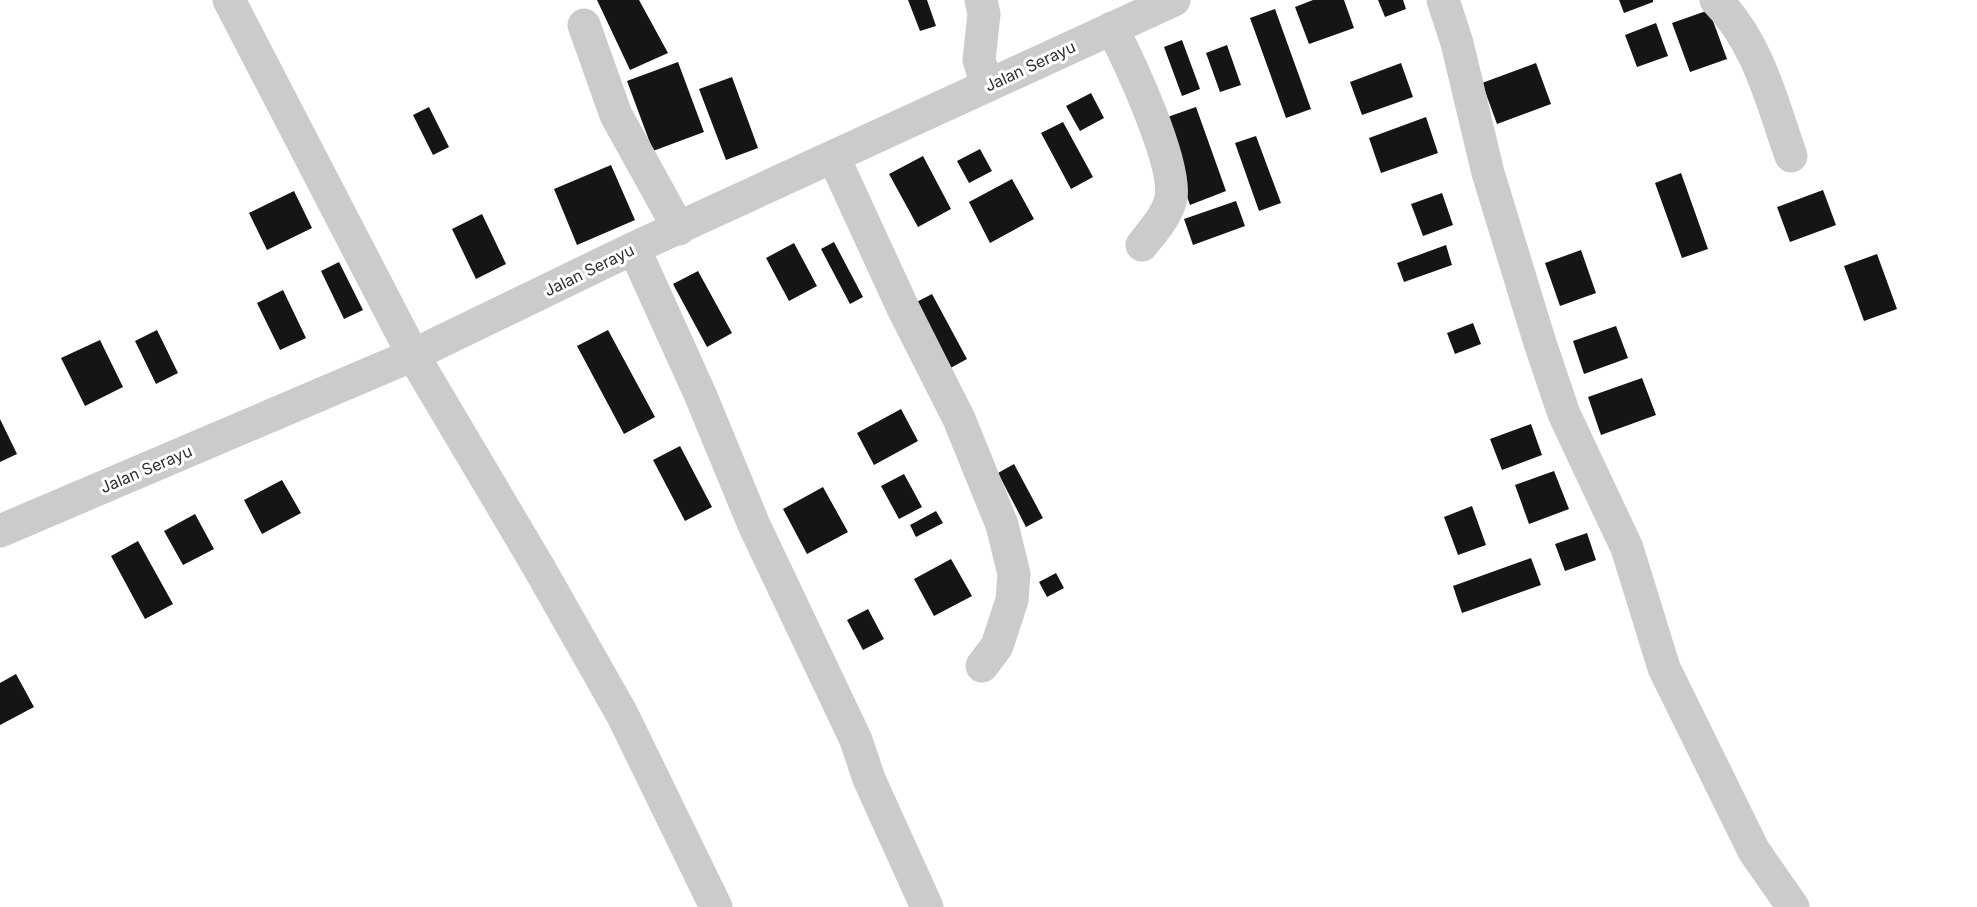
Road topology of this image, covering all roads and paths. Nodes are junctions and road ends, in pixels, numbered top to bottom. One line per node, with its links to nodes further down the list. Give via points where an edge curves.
1 (229, 0): 15 (street)
2 (981, 0): 9 (street, via 984,14 979,60)
3 (1174, 0): 6 (street, Jalan Serayu)
4 (1443, 0): 20 (street, via 1488,173 1564,414 1627,548 1664,668 1754,851)
5 (1716, 0): 10 (street, via 1751,49)
6 (1141, 6): 8 (street, Jalan Serayu)
7 (584, 25): 12 (street, via 616,115)
8 (1112, 28): 9 (street, Jalan Serayu); 13 (street, via 1137,78 1161,144 1171,191 1160,222)
9 (987, 86): 11 (street, Jalan Serayu)
10 (1791, 156)
11 (834, 158): 12 (street, Jalan Serayu); 17 (street, via 959,419 1002,525 1014,574 1012,600 997,646)
12 (679, 229): 14 (street, Jalan Serayu)
13 (1142, 245)
14 (634, 248): 15 (street, Jalan Serayu); 19 (street, via 700,394 753,525 856,740 869,779)
15 (413, 355): 16 (street, Jalan Serayu); 18 (street, via 622,714)
16 (0, 531)
17 (982, 666)
18 (716, 907)
19 (927, 907)
20 (1793, 907)

